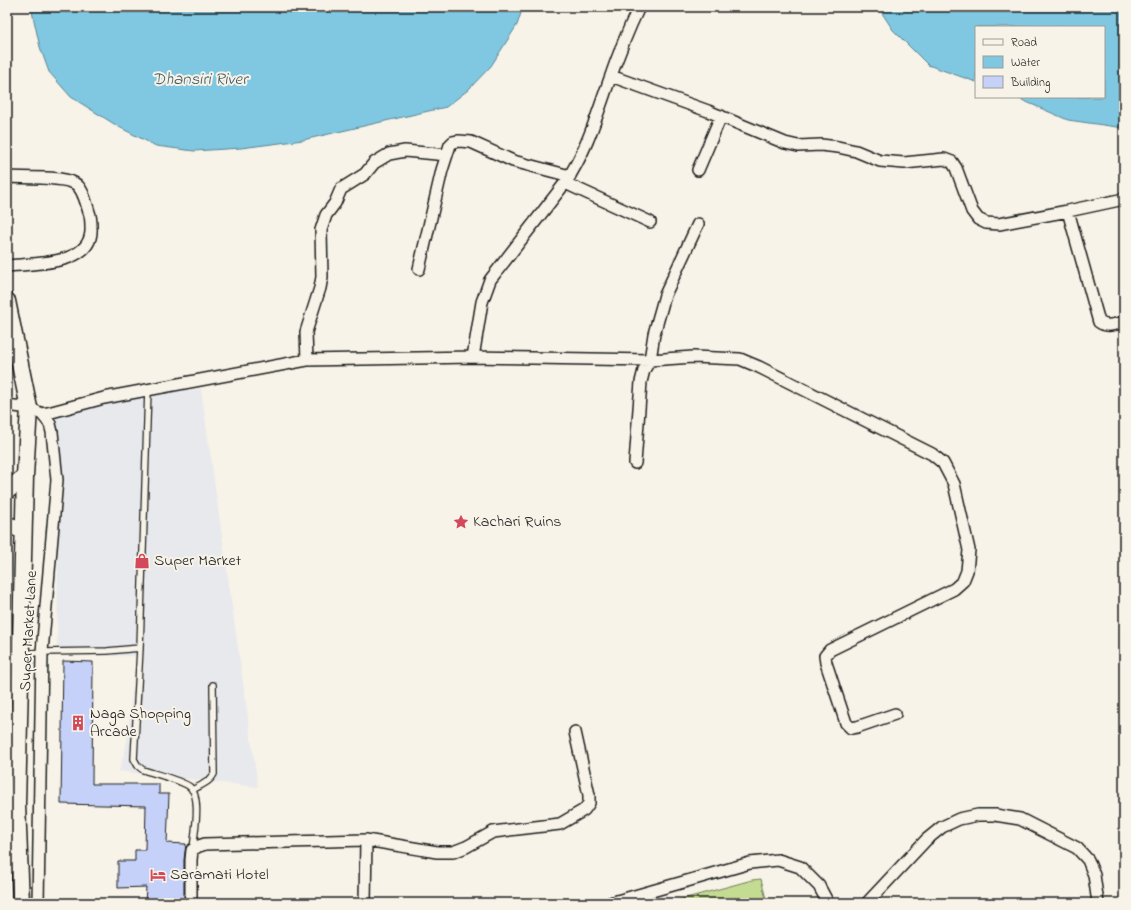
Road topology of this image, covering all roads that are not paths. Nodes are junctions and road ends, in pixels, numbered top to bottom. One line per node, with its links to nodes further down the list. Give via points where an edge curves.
1 (639, 7): 2 (street)
2 (611, 76): 3 (street); 7 (street, via 589,139)
3 (721, 116): 5 (street); 9 (street, via 784,143 798,146 838,147 880,161 904,163 944,159 952,162 972,211 978,219 986,223 999,224)
4 (447, 155): 7 (street, via 453,142 471,142 513,161); 13 (street); 17 (street, via 405,151 389,154 365,174 341,189 326,215 321,230 322,277 306,332)
5 (698, 170)
6 (7, 177): 12 (street, via 62,179 75,183 82,192 90,214 91,232 90,239 75,256 65,260)
7 (568, 179): 10 (street); 16 (street, via 490,280 482,302)
8 (1124, 199): 9 (street)
9 (1068, 212): 15 (street, via 1099,322 1110,326)
10 (650, 222)
11 (698, 224): 18 (street, via 665,295)
12 (7, 266)
13 (420, 269)
14 (7, 301): 21 (main road)
15 (1124, 322)
16 (473, 357): 17 (street); 18 (street)
17 (307, 360): 19 (street)
18 (650, 360): 22 (street, via 641,382); 31 (street, via 692,357 740,360 759,367 932,454 943,463 954,484 968,550 967,571 963,581 954,589 830,650 825,656 846,723 851,728)
19 (148, 389): 21 (street); 27 (lane)
20 (7, 405): 21 (street)
21 (36, 411): 23 (main road); 28 (street, Super Market Lane, via 50,424 57,480)
22 (635, 463)
23 (24, 476): 24 (main road); 26 (main road)
24 (7, 491)
25 (7, 525): 26 (main road)
26 (23, 530): 29 (main road)
27 (140, 648): 28 (lane); 34 (lane, via 134,759 144,770 184,783)
28 (42, 652): 29 (lane); 39 (street, Super Market Lane)
29 (21, 655): 33 (main road)
30 (213, 685): 34 (lane, via 214,774 204,784)
31 (895, 714)
32 (575, 732): 36 (street, via 589,803 584,810 560,824 493,832 453,852 437,852)
33 (13, 763): 35 (main road)
34 (192, 790): 37 (lane, via 196,804)
35 (12, 823): 38 (main road)
36 (366, 840): 37 (street, via 205,844); 41 (street)
37 (192, 850): 40 (street)
38 (21, 903)
39 (38, 903)
40 (191, 903)
41 (365, 903)
42 (610, 903): 43 (street, via 750,863 778,860 800,867 819,886)
43 (828, 903)
44 (867, 903): 45 (street, via 926,840 942,827 959,819 995,814 1020,819 1077,848 1088,860 1094,875)
45 (1098, 903)

